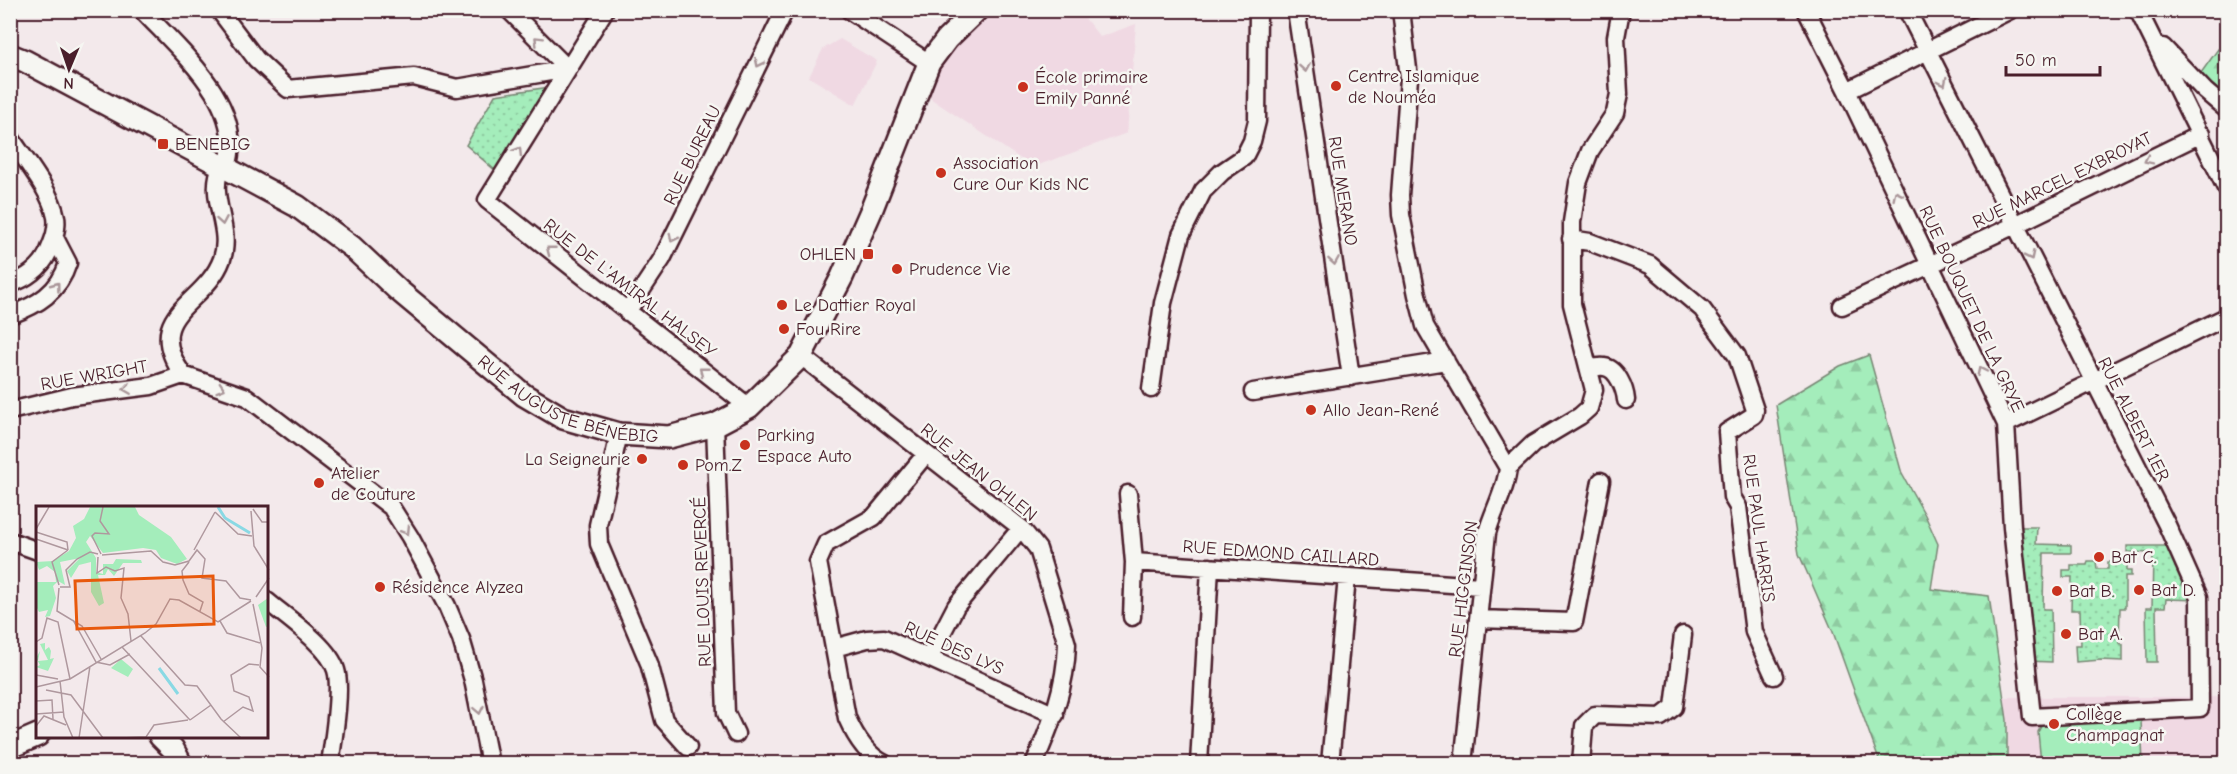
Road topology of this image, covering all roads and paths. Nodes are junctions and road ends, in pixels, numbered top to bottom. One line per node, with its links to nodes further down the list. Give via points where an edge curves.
1 (142, 10): 25 (street, via 213,89 231,133 232,148)
2 (219, 10): 20 (street, via 256,58 288,89 414,77 457,88)
3 (509, 10): 20 (street, one-way to 3)
4 (605, 10): 20 (street)
5 (785, 10): 33 (street, RUE BUREAU, one-way to 33, via 662,259)
6 (849, 10): 19 (street)
7 (977, 10): 19 (main road, RUE AUGUSTE BÉNÉBIG)
8 (1258, 10): 42 (street, via 1257,121 1252,141 1244,157 1203,191 1181,235 1163,303)
9 (1296, 10): 40 (street, RUE MERANO, one-way to 40)
10 (1401, 10): 37 (street, via 1409,78 1401,215 1425,326)
11 (1620, 10): 29 (street, RUE HIGGINSON, via 1616,37 1619,94 1615,113 1590,151 1578,183)
12 (1806, 10): 21 (street, RUE BOUQUET DE LA GRYE)
13 (1907, 10): 17 (street, RUE ALBERT 1ER)
14 (2010, 10): 17 (street)
15 (2138, 10): 16 (street)
16 (2152, 36): 22 (street); 23 (street)
17 (1928, 51): 21 (street); 27 (street, RUE ALBERT 1ER, one-way to 27)
18 (10, 55): 25 (main road, RUE AUGUSTE BÉNÉBIG)
19 (929, 63): 36 (main road, RUE AUGUSTE BÉNÉBIG, via 871,211)
20 (568, 69): 33 (street, RUE DE L'AMIRAL HALSEY, one-way to 20, via 487,200)
21 (1847, 91): 30 (street, RUE BOUQUET DE LA GRYE, one-way to 21)
22 (2226, 109)
23 (2200, 134): 26 (street); 27 (street, RUE MARCEL EXBROYAT, one-way to 27)
24 (10, 137): 28 (street, via 49,198 56,218)
25 (224, 166): 39 (street, one-way to 39, via 215,186 226,243 222,257 216,271 181,309 169,332 170,352); 49 (main road, RUE AUGUSTE BÉNÉBIG, via 297,206 335,234 524,395 563,418)
26 (2226, 188)
27 (2015, 225): 30 (street, RUE MARCEL EXBROYAT); 41 (street, RUE ALBERT 1ER, one-way to 41)
28 (55, 238): 31 (street, via 44,262); 34 (street, one-way to 28, via 48,297 64,276 68,263)
29 (1571, 239): 38 (street, RUE HIGGINSON, via 1572,304); 67 (street, RUE PAUL HARRIS, via 1650,265 1702,309 1737,356 1755,410 1754,415 1727,432 1732,497 1738,507 1754,632)
30 (1930, 265): 32 (street, RUE MARCEL EXBROYAT); 47 (street, RUE BOUQUET DE LA GRYE, one-way to 30)
31 (10, 284)
32 (1842, 306)
33 (627, 312): 45 (street, RUE DE L'AMIRAL HALSEY, one-way to 33)
34 (10, 315)
35 (2226, 316): 41 (street)
36 (801, 356): 45 (main road, RUE AUGUSTE BÉNÉBIG); 50 (street, RUE JEAN OHLEN)
37 (1446, 361): 40 (street); 51 (street)
38 (1589, 369): 44 (street, via 1611,369); 51 (street, RUE HIGGINSON, via 1594,390 1589,408 1533,444)
39 (183, 375): 46 (street, RUE WRIGHT, one-way to 46, via 151,386 72,396); 78 (street, one-way to 78, via 247,397 391,507 447,606 461,639)
40 (1351, 377): 43 (street)
41 (2093, 381): 47 (street); 69 (street, RUE ALBERT 1ER, via 2199,597 2200,708)
42 (1151, 389)
43 (1253, 392)
44 (1626, 400)
45 (749, 407): 48 (main road, RUE AUGUSTE BÉNÉBIG)
46 (10, 411)
47 (2006, 424): 69 (street, RUE BOUQUET DE LA GRYE, via 2012,527)
48 (715, 425): 49 (main road, RUE AUGUSTE BÉNÉBIG, via 669,437); 70 (street, RUE LOUIS REVERCÉ, via 726,713)
49 (619, 434): 74 (street, via 598,525 599,544 650,663 664,720)
50 (926, 454): 54 (street, RUE JEAN OHLEN); 65 (street, via 874,517 837,536 821,552 818,562)
51 (1508, 468): 60 (street, RUE HIGGINSON, via 1507,481 1487,533)
52 (1602, 481): 63 (street, via 1574,622)
53 (1128, 494): 57 (street)
54 (1021, 528): 66 (street, via 956,606); 68 (street, RUE JEAN OHLEN, via 1038,549 1067,644)
55 (10, 541): 56 (street)
56 (36, 550)
57 (1134, 562): 58 (street, RUE EDMOND CAILLARD); 62 (street)
58 (1210, 567): 59 (street, RUE EDMOND CAILLARD); 80 (street)
59 (1347, 577): 60 (street, RUE EDMOND CAILLARD); 81 (street)
60 (1480, 586): 63 (street, RUE HIGGINSON)
61 (268, 603): 77 (street, via 326,653 337,671)
62 (1132, 617)
63 (1478, 619): 82 (street, RUE HIGGINSON)
64 (1683, 635): 83 (street, via 1674,707 1661,717 1594,715 1584,726)
65 (834, 648): 66 (street, RUE DES LYS, via 884,638); 75 (street, via 847,718 864,748)
66 (929, 658): 68 (street, RUE DES LYS)
67 (1774, 676)
68 (1055, 715): 79 (street, RUE JEAN OHLEN)
69 (2032, 717)
70 (736, 734)
71 (36, 736): 73 (main road)
72 (162, 738): 76 (main road)
73 (10, 747)
74 (688, 747)
75 (880, 763)
76 (182, 764)
77 (330, 764)
78 (490, 764)
79 (1034, 764)
80 (1199, 764)
81 (1330, 764)
82 (1463, 764)
83 (1581, 764)

